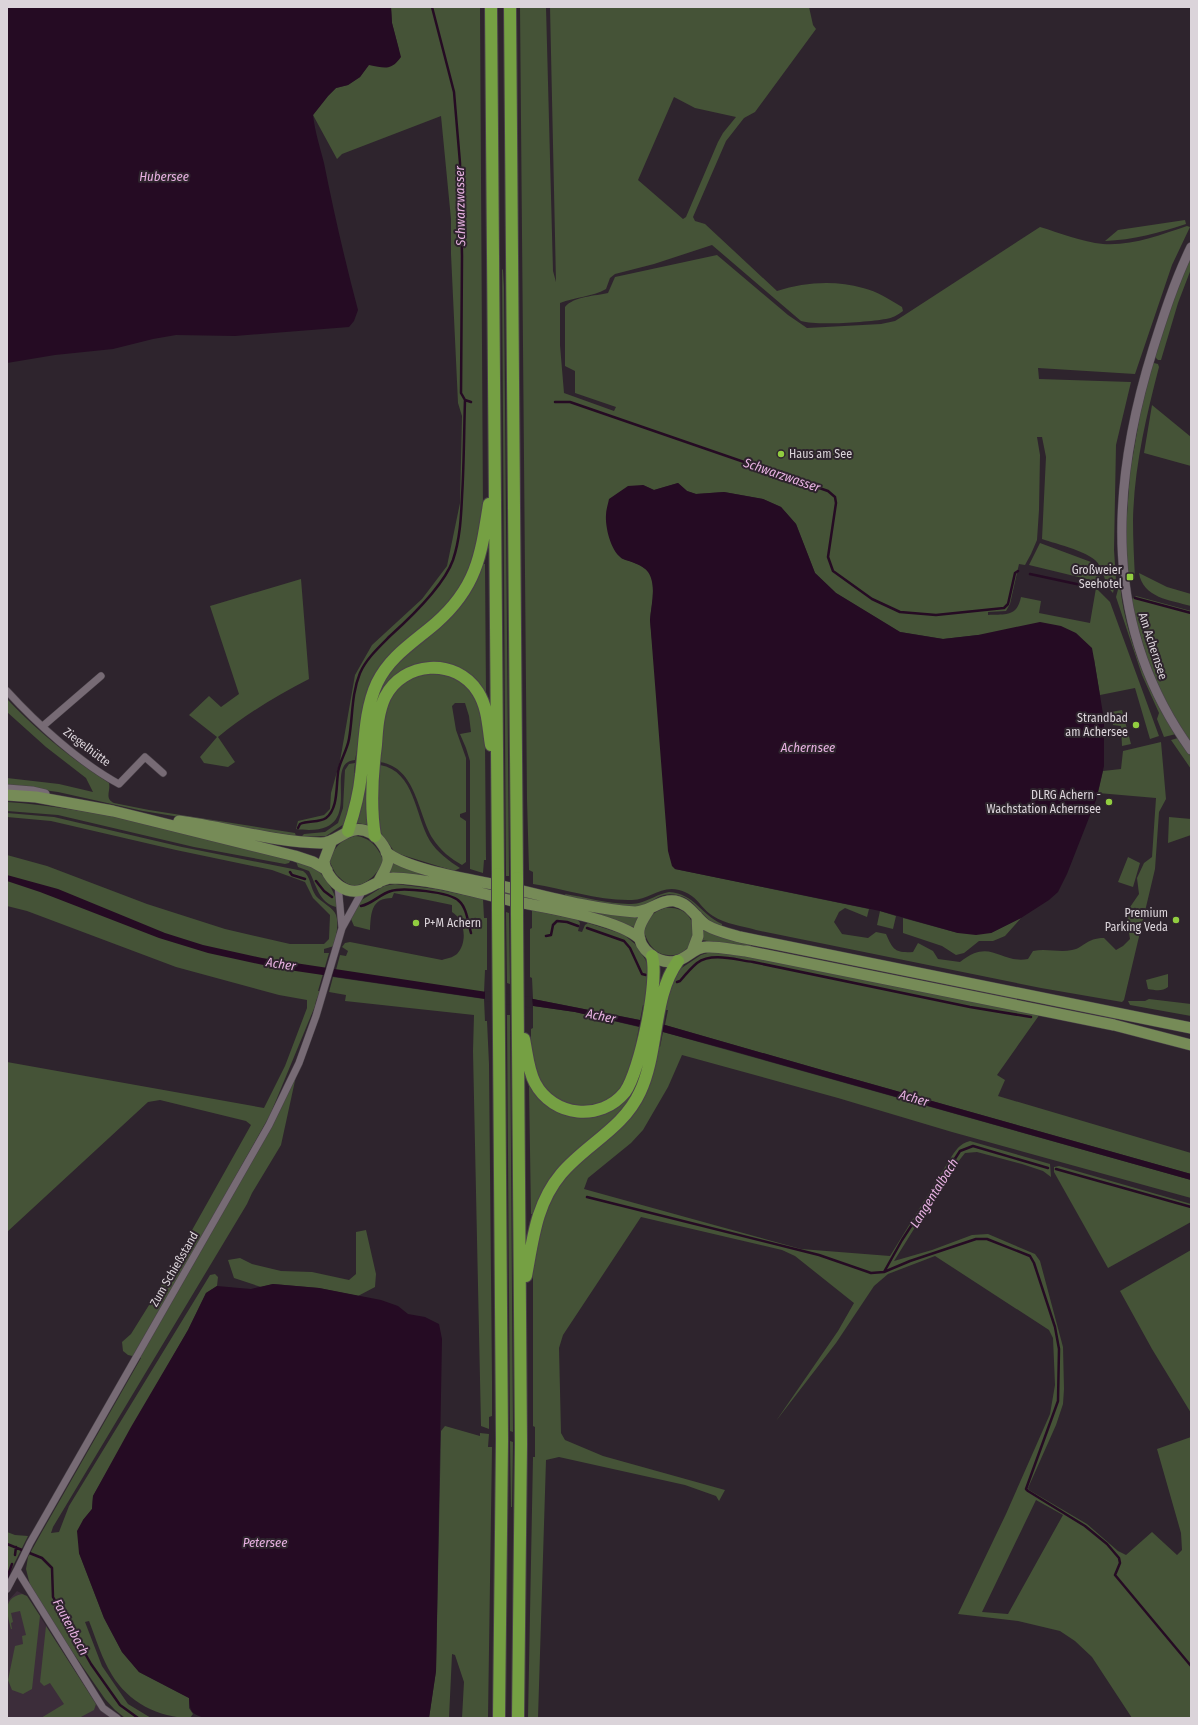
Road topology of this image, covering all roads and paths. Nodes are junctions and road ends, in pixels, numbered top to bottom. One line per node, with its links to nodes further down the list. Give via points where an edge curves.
1 (491, 7): 4 (highway)
2 (510, 7): 32 (highway, bridge)
3 (1191, 247): 8 (street, Am Achernsee, via 1171,291 1144,380 1129,448 1122,516 1122,555 1126,587 1146,670 1180,735)
4 (495, 469): 9 (highway, via 484,537 474,574 465,591 435,623 399,652 377,683 369,706); 11 (highway)
5 (101, 676): 7 (street, Ziegelhütte)
6 (7, 690): 7 (street, Ziegelhütte)
7 (43, 726): 10 (street, Ziegelhütte, via 76,755 119,784 145,757)
8 (1191, 750)
9 (368, 763): 11 (highway, via 379,714 385,697 394,684 403,676 420,669 447,670 466,678 482,700); 16 (highway); 17 (highway)
10 (164, 773)
11 (497, 785): 40 (highway, bridge, via 502,1463)
12 (7, 789): 14 (street, via 38,792)
13 (7, 795): 14 (main road)
14 (69, 802): 15 (main road)
15 (136, 816): 18 (main road, via 203,824 298,841 323,843); 20 (main road, via 290,854)
16 (348, 831): 17 (main road, via 363,830); 18 (main road)
17 (375, 836): 19 (main road)
18 (332, 840): 20 (main road, via 324,861)
19 (386, 852): 21 (main road, via 388,862); 24 (main road, via 429,870 583,904 638,912)
20 (327, 870): 22 (main road)
21 (378, 883): 23 (main road); 27 (main road, via 394,878 454,888 592,919 625,929)
22 (338, 885): 23 (main road, via 352,891); 26 (street)
23 (363, 890): 26 (street)
24 (650, 908): 25 (main road, via 662,902 675,901 687,906); 27 (main road, via 640,926)
25 (697, 916): 28 (main road, via 698,936); 33 (main road, via 714,928 752,940)
26 (342, 928): 37 (street, Zum Schießstand, via 323,995 299,1063 269,1125 30,1542)
27 (640, 938): 29 (main road)
28 (692, 952): 30 (main road); 35 (main road, via 705,947 746,951 1107,1024)
29 (652, 956): 30 (main road, via 663,961); 31 (highway)
30 (678, 961): 31 (highway)
31 (654, 1012): 34 (highway)
32 (519, 1014): 34 (highway, via 535,1084 551,1102 573,1111 599,1110 622,1095 630,1084); 36 (highway)
33 (1191, 1028)
34 (648, 1040): 36 (highway, via 643,1086 630,1110 569,1165 553,1183 546,1196 535,1223)
35 (1191, 1045)
36 (521, 1302): 41 (highway)
37 (17, 1570): 38 (street); 39 (street, via 103,1708)
38 (7, 1589)
39 (117, 1718)
40 (499, 1718)
41 (518, 1718)

